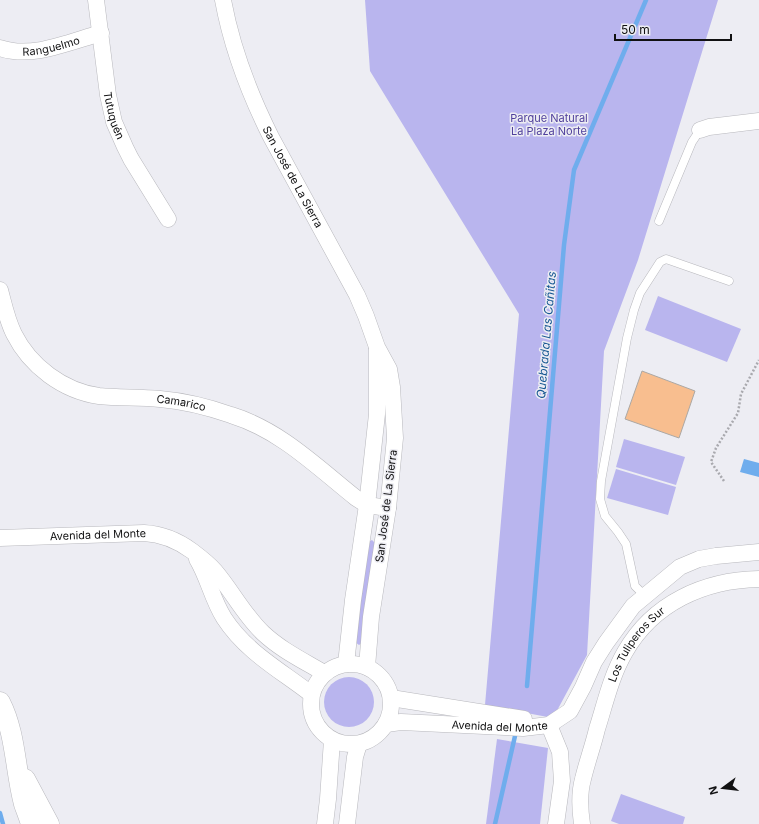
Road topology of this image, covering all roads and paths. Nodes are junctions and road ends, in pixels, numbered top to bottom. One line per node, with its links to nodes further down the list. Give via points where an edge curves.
1 (96, 0): 3 (street, Tutuquén)
2 (223, 0): 11 (street, San José de La Sierra, via 238,62 258,111 357,294)
3 (101, 33): 4 (street, Ranguelmo, via 31,52 13,52); 7 (street, Tutuquén, via 108,95 114,122 128,153)
4 (0, 48)
5 (759, 121): 6 (street)
6 (700, 130): 8 (lane, via 692,142)
7 (168, 219)
8 (659, 221)
9 (729, 280): 21 (lane, via 666,259 660,262 640,293 634,310 600,499 605,516 626,544 635,586)
10 (0, 290): 14 (street, Camarico, via 8,320 21,346 40,368 61,383 98,396 183,402 244,419 285,441)
11 (377, 347): 14 (street, San José de La Sierra, via 377,414); 15 (street, San José de La Sierra, via 389,368 392,387 395,438)
12 (759, 360): 13 (path, via 742,394 738,413 716,448 711,462)
13 (724, 481)
14 (368, 505): 15 (street, Camarico); 22 (street, San José de La Sierra)
15 (388, 508): 23 (street, San José de La Sierra, via 371,617)
16 (0, 538): 17 (street, Avenida del Monte, via 154,534 183,544)
17 (191, 551): 24 (street, Avenida del Monte, via 215,570 264,634); 25 (street, Avenida del Monte, via 204,571 223,616 238,637 258,656)
18 (759, 552): 21 (street, Los Tuliperos Sur, via 699,559 680,567)
19 (759, 569): 20 (street)
20 (752, 579): 33 (street, Los Tuliperos Sur, via 714,584 685,595 646,624 625,652 611,685)
21 (645, 596): 29 (street, Los Tuliperos Sur, via 633,606 606,643 570,711)
22 (346, 664): 23 (street); 24 (street)
23 (368, 667): 26 (street, via 383,680)
24 (324, 673): 25 (street)
25 (311, 694): 30 (street, via 312,717 320,730)
26 (391, 698): 28 (street); 29 (street, Avenida del Monte)
27 (0, 702): 32 (street, via 6,712)
28 (386, 724): 29 (street, Avenida del Monte, via 401,722 523,728); 31 (street, via 374,737)
29 (549, 725): 34 (street, via 560,752 562,781)
30 (332, 740): 31 (street, via 345,744); 37 (street)
31 (359, 744): 38 (street, via 355,757)
32 (17, 765): 35 (street, via 24,804); 36 (street)
33 (582, 780): 34 (street); 39 (street)
34 (556, 823)
35 (31, 824)
36 (49, 824)
37 (325, 824)
38 (347, 824)
39 (582, 824)

